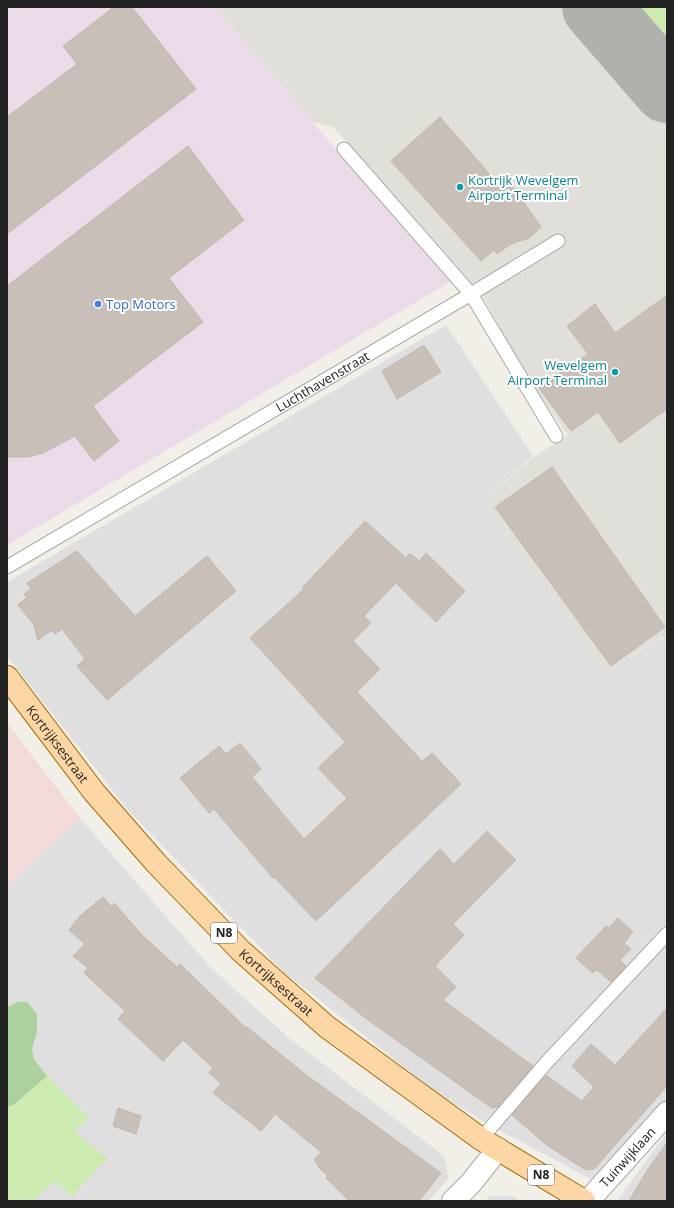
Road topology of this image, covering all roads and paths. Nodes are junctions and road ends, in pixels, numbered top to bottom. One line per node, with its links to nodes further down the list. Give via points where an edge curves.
1 (344, 149): 3 (lane)
2 (558, 240): 3 (lane, Luchthavenstraat)
3 (471, 294): 4 (lane); 5 (lane, Luchthavenstraat)
4 (556, 436)
5 (7, 567)
6 (7, 677): 9 (main road, Kortrijksestraat / N8, via 100,798 156,863 241,951 327,1027)
7 (667, 934): 9 (lane, via 546,1063)
8 (667, 1113): 12 (street, Tuinwijklaan)
9 (488, 1144): 10 (street, via 471,1183); 11 (main road, N8)
10 (453, 1201)
11 (584, 1201)
12 (588, 1201)

